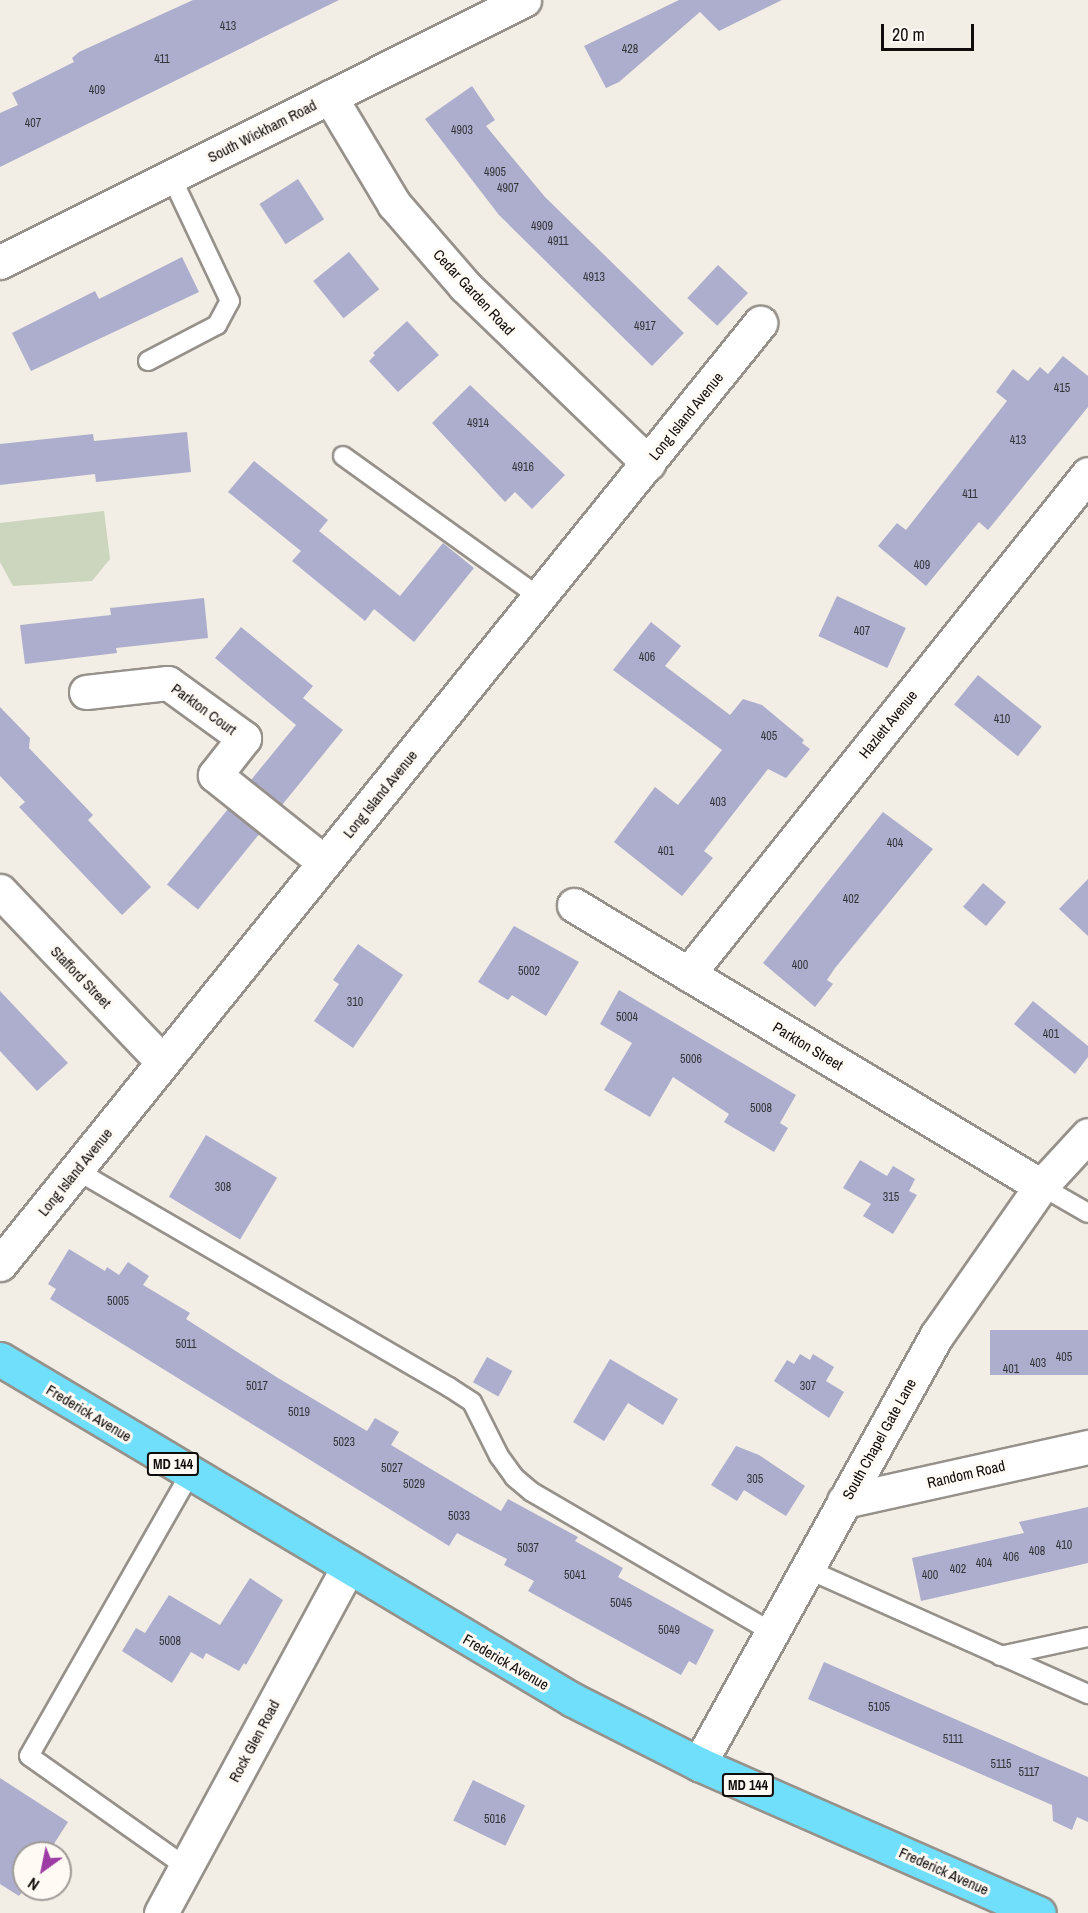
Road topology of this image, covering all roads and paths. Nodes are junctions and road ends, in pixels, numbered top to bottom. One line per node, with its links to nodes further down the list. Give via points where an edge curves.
1 (524, 0): 2 (street, South Wickham Road)
2 (330, 97): 3 (street, South Wickham Road); 8 (street, Cedar Garden Road, via 394,204 520,340)
3 (171, 176): 4 (street, South Wickham Road); 6 (lane, via 230,301 217,325)
4 (0, 262)
5 (760, 323): 8 (street, Long Island Avenue)
6 (148, 361)
7 (343, 456): 10 (lane)
8 (648, 463): 10 (street, Long Island Avenue)
9 (1088, 474): 15 (street, Hazlett Avenue)
10 (539, 597): 12 (street, Long Island Avenue)
11 (86, 692): 12 (street, Parkton Court, via 168,683 243,738 215,775)
12 (324, 862): 16 (street, Long Island Avenue)
13 (0, 891): 16 (street, Stafford Street)
14 (574, 905): 15 (street, Parkton Street)
15 (688, 974): 19 (street, Parkton Street)
16 (163, 1062): 18 (street, Long Island Avenue)
17 (1088, 1135): 19 (street, South Chapel Gate Lane)
18 (76, 1170): 21 (street, Long Island Avenue); 28 (lane, via 472,1402 499,1455 514,1477 532,1492)
19 (1041, 1186): 20 (lane); 25 (street, South Chapel Gate Lane, via 937,1335)
20 (1088, 1213)
21 (0, 1264)
22 (0, 1359): 24 (main road, Frederick Avenue / MD 144)
23 (1088, 1446): 25 (street, Random Road)
24 (190, 1474): 26 (main road, Frederick Avenue / MD 144); 33 (lane, via 29,1756)
25 (844, 1501): 27 (street, South Chapel Gate Lane)
26 (347, 1569): 32 (main road, Frederick Avenue / MD 144, via 544,1685); 33 (street, Rock Glen Road)
27 (807, 1569): 28 (street, South Chapel Gate Lane); 30 (lane)
28 (772, 1632): 32 (street, South Chapel Gate Lane)
29 (1088, 1637): 30 (lane)
30 (1000, 1656): 31 (lane)
31 (1088, 1694)
32 (699, 1764): 34 (main road, Frederick Avenue / MD 144)
33 (186, 1867): 35 (street, Rock Glen Road)
34 (1026, 1910)
35 (161, 1913)

